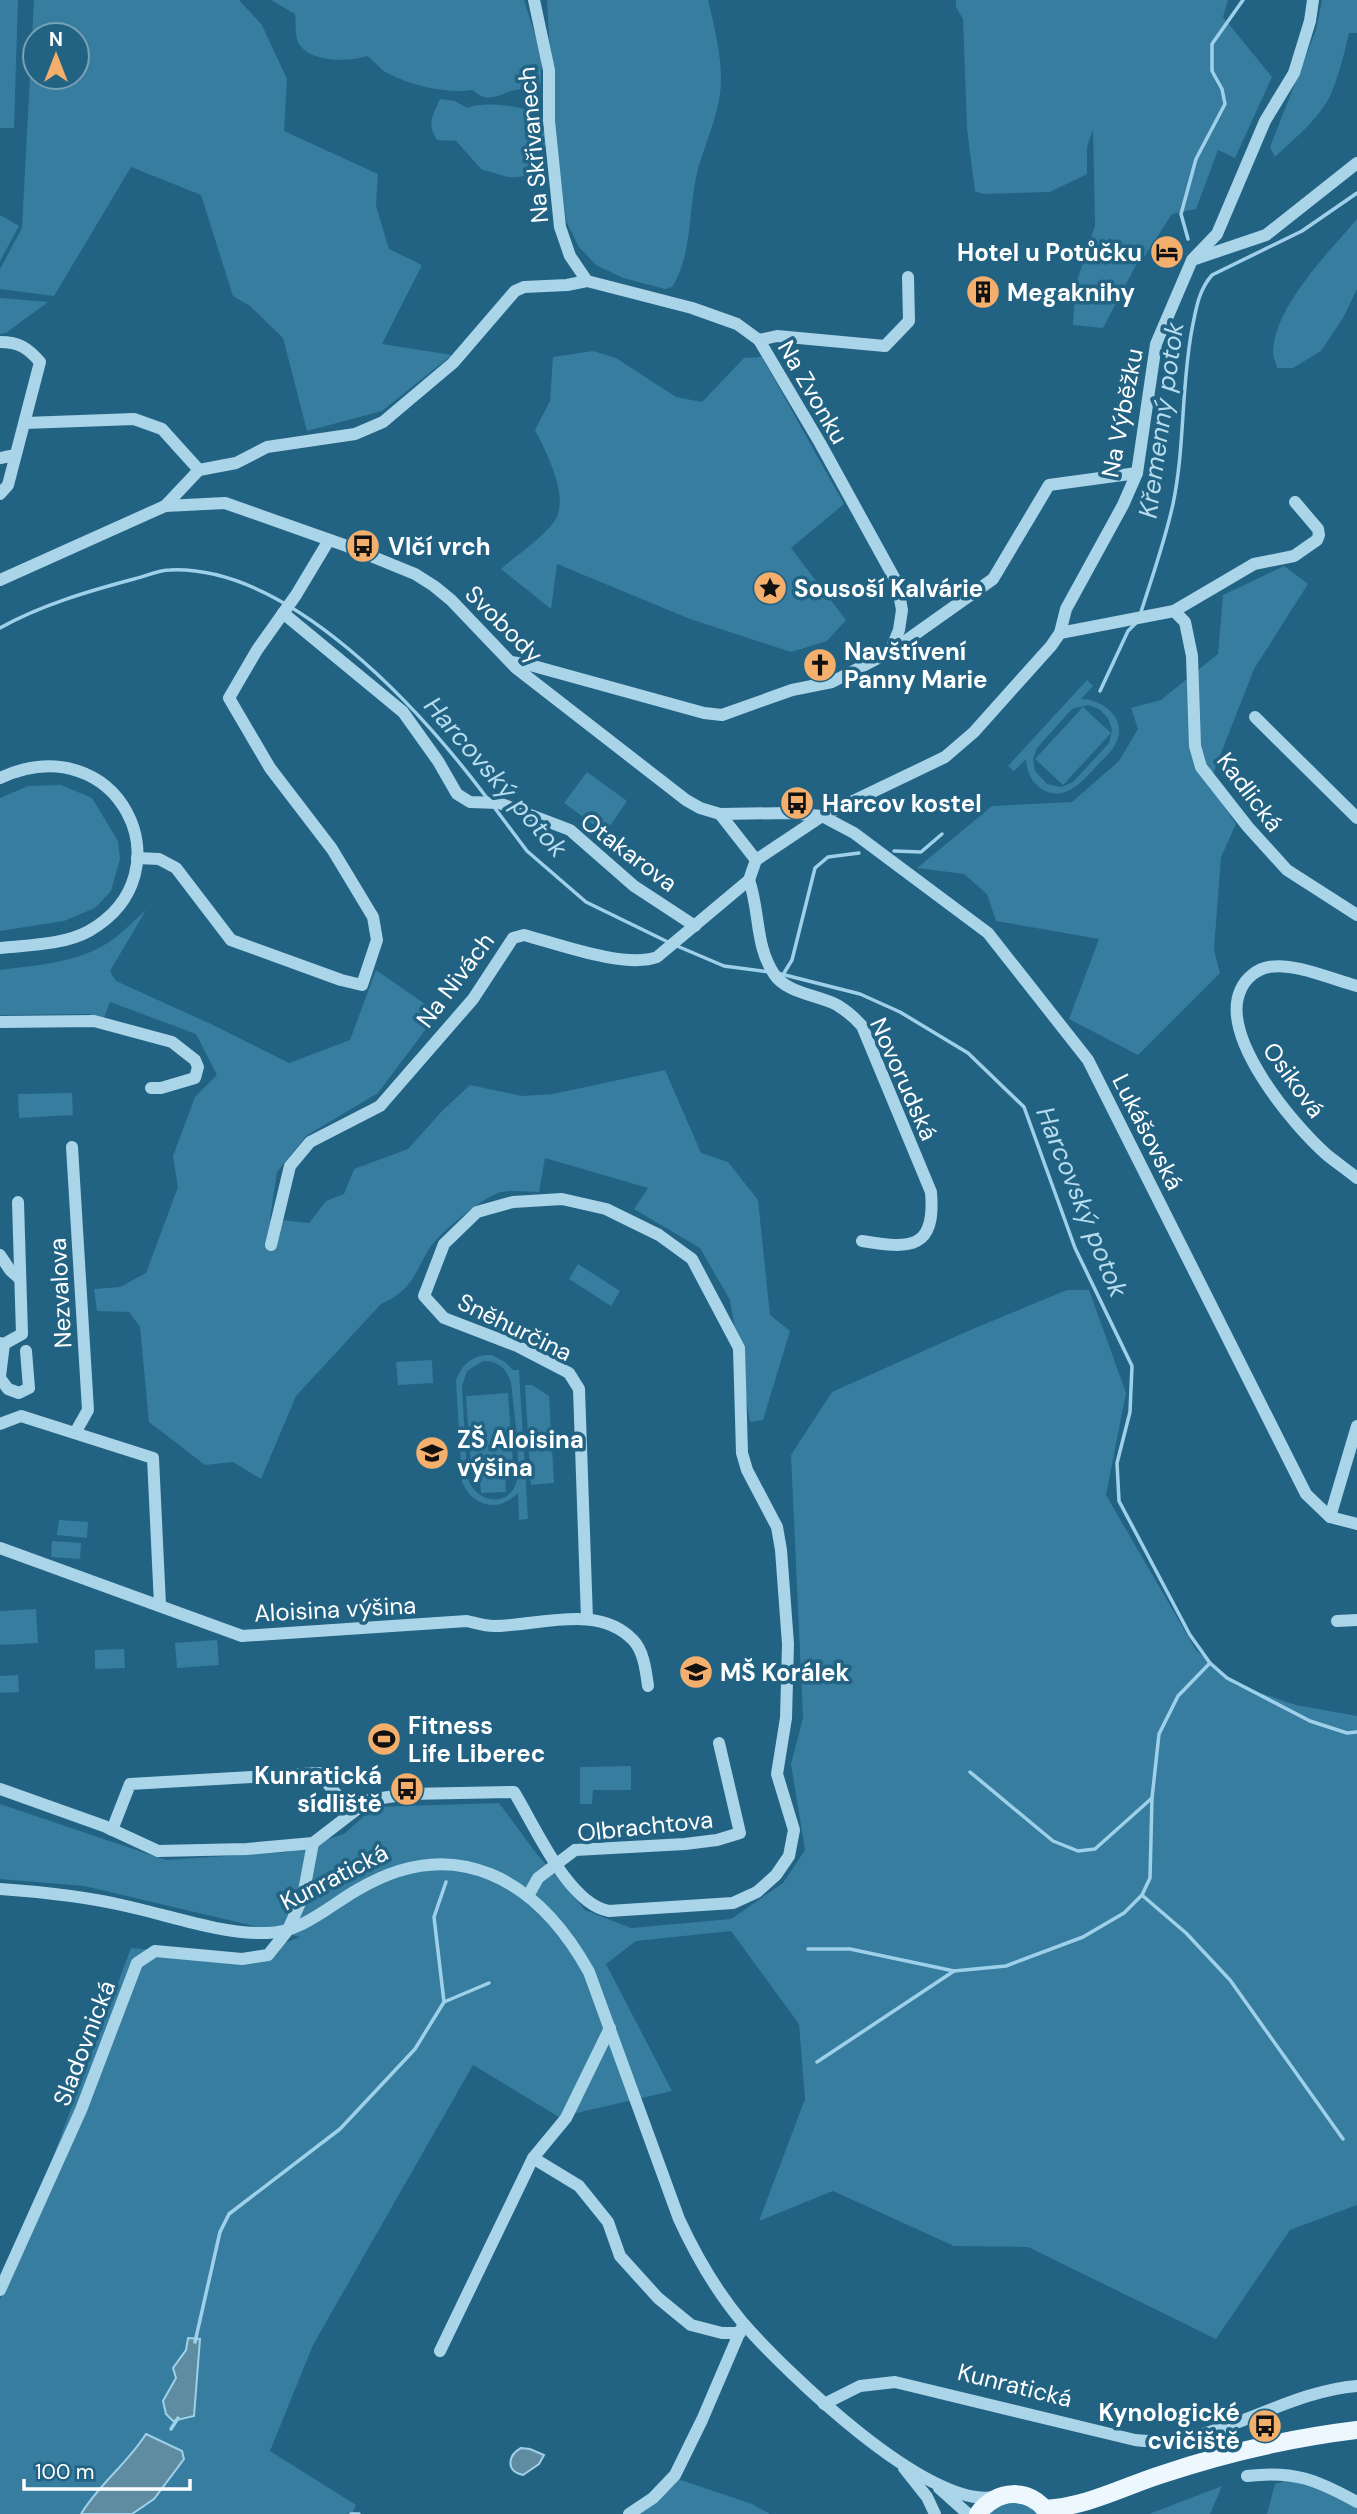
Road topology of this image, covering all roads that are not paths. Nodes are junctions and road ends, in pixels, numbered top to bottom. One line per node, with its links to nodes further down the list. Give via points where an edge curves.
1 (534, 0): 6 (street, Na Skřivanech, via 549,71 549,121 560,227 570,256)
2 (1313, 0): 4 (street, Na Výběžku, via 1294,73 1265,121 1217,234)
3 (1357, 163): 4 (street, via 1266,235)
4 (1192, 260): 13 (street, Na Výběžku, via 1156,344)
5 (908, 277): 7 (street, Na Zvonku, via 909,321 885,346 777,336)
6 (587, 281): 7 (street, via 692,308 737,324); 12 (street, via 514,290 453,363 383,422 355,434 267,447 236,463)
7 (759, 340): 22 (street, Na Zvonku, via 897,583 902,610)
8 (0, 342): 9 (street, via 27,347 40,362)
9 (25, 423): 10 (street); 12 (street, via 134,419 162,429)
10 (15, 455): 11 (street); 14 (street, via 8,485)
11 (0, 458)
12 (200, 470): 16 (street)
13 (1137, 473): 21 (street, Na Výběžku, via 1066,609); 22 (street, via 1049,485 993,579)
14 (0, 494)
15 (1295, 502): 20 (street, via 1318,529 1317,540 1294,556 1254,564)
16 (164, 506): 17 (street, Svobody, via 225,503); 18 (street, Svobody)
17 (329, 540): 19 (street); 23 (street, Svobody, via 415,574 433,586)
18 (0, 580)
19 (285, 611): 29 (street, via 229,698 373,917 377,940 362,985 231,940 176,869 159,859); 33 (street, Otakarova, via 403,712 457,794 470,802 499,803 570,830 634,886)
20 (1174, 611): 21 (street); 32 (street, Kadlická, via 1185,622 1192,656 1195,746 1201,767 1287,870)
21 (1060, 633): 27 (street, Na Výběžku, via 974,732 945,757)
22 (890, 652): 23 (street, via 832,682 792,690 722,715)
23 (511, 662): 26 (street, Svobody, via 686,800)
24 (1255, 717): 28 (street)
25 (0, 778): 29 (street, via 24,768 51,765 94,778 129,814)
26 (720, 814): 27 (street, Svobody); 30 (street, Svobody)
27 (822, 816): 30 (street); 51 (street, Lukášovská, via 854,833 988,933 1088,1060 1307,1494)
28 (1357, 818)
29 (137, 858): 34 (street, via 128,892 90,931 57,941)
30 (757, 860): 31 (street)
31 (749, 880): 33 (street, Na Nivách); 41 (street, Novorudská, via 760,940 775,977 835,1004 862,1026 931,1192 933,1215 926,1234 913,1244)
32 (1357, 915)
33 (695, 926): 42 (street, Na Nivách, via 649,960 625,960 524,935 513,938 473,999 380,1106 310,1142 290,1166)
34 (0, 948)
35 (1357, 986): 39 (street, Osiková, via 1290,968 1268,967 1244,982 1236,1010 1239,1033 1264,1080 1304,1131)
36 (0, 1022): 37 (street, via 94,1021 172,1042 195,1060 195,1078)
37 (151, 1087)
38 (72, 1147): 50 (street, Nezvalova, via 88,1410)
39 (1357, 1178)
40 (18, 1202): 44 (street, Nezvalova)
41 (862, 1241)
42 (271, 1245)
43 (0, 1255): 44 (street, Nezvalova)
44 (20, 1279): 45 (street, Nezvalova, via 22,1334)
45 (2, 1344): 47 (street, Nezvalova)
46 (26, 1351): 47 (street, Nezvalova, via 29,1388 19,1393 8,1389)
47 (0, 1377)
48 (0, 1424): 50 (street, via 21,1416)
49 (1357, 1426): 51 (street)
50 (75, 1433): 54 (street, via 153,1458)
51 (1330, 1517): 52 (street)
52 (1357, 1524)
53 (0, 1548): 54 (street, Aloisina výšina)
54 (160, 1605): 55 (street, Aloisina výšina, via 242,1636 467,1621 491,1626)
55 (587, 1619): 58 (street, Aloisina výšina, via 610,1623 635,1641); 64 (street, Sněhurčina, via 579,1389 569,1373 558,1367 443,1318 424,1296 444,1244 477,1212 513,1202 562,1199 606,1209 659,1235 692,1259 739,1348 742,1453 777,1527 788,1644 786,1718 777,1774 794,1830 789,1856 776,1875 757,1892 733,1903 609,1911 586,1901)
56 (1357, 1620): 57 (street)
57 (1337, 1621)
58 (648, 1686)
59 (719, 1743): 64 (street, Olbrachtova, via 740,1833 685,1844 575,1850)
60 (0, 1789): 62 (street)
61 (351, 1812): 62 (street, via 319,1773 130,1784); 63 (street, Olbrachtova); 64 (street, Olbrachtova, via 369,1800 408,1794 514,1792)
62 (112, 1830): 63 (street, via 158,1851)
63 (313, 1843): 67 (street, via 303,1896)
64 (555, 1865): 66 (street, via 538,1878)
65 (0, 1889): 67 (street, Kunratická, via 79,1895 222,1928 261,1933)
66 (528, 1896): 67 (street, Kunratická, via 473,1867 428,1864 373,1881); 68 (street, Kunratická, via 581,1957)
67 (288, 1930): 70 (street, Sladovnická, via 268,1955 242,1959 155,1951 137,1963 81,2110)
68 (610, 2028): 69 (street, via 566,2118); 71 (street, Kunratická, via 679,2219)
69 (533, 2158): 71 (street, via 579,2186 608,2222 620,2256 658,2298 691,2325 722,2333); 72 (street)
70 (0, 2290)
71 (741, 2327): 74 (street, Kunratická); 83 (street, via 675,2475)
72 (440, 2351)
73 (1357, 2386): 74 (street, Kunratická, via 1288,2401 1209,2432 1164,2442 1135,2440 895,2382 860,2386)
74 (824, 2404): 76 (street, Kunratická)
75 (1357, 2430): 80 (main road, Kunratická, via 1226,2455)
76 (894, 2457): 78 (street, Kunratická); 84 (street)
77 (1247, 2476): 81 (street, via 1269,2473 1307,2478)
78 (931, 2481): 79 (street, Kunratická, via 966,2496); 85 (street, Kunratická)
79 (997, 2497): 82 (main road, Kunratická, via 1019,2494 1034,2499); 86 (main road)
80 (1103, 2498): 82 (main road, Kunratická); 87 (main road, Kunratická)
81 (1357, 2501)
82 (1046, 2512)
83 (629, 2514)
84 (935, 2514)
85 (968, 2514)
86 (978, 2514)
87 (1081, 2514)

